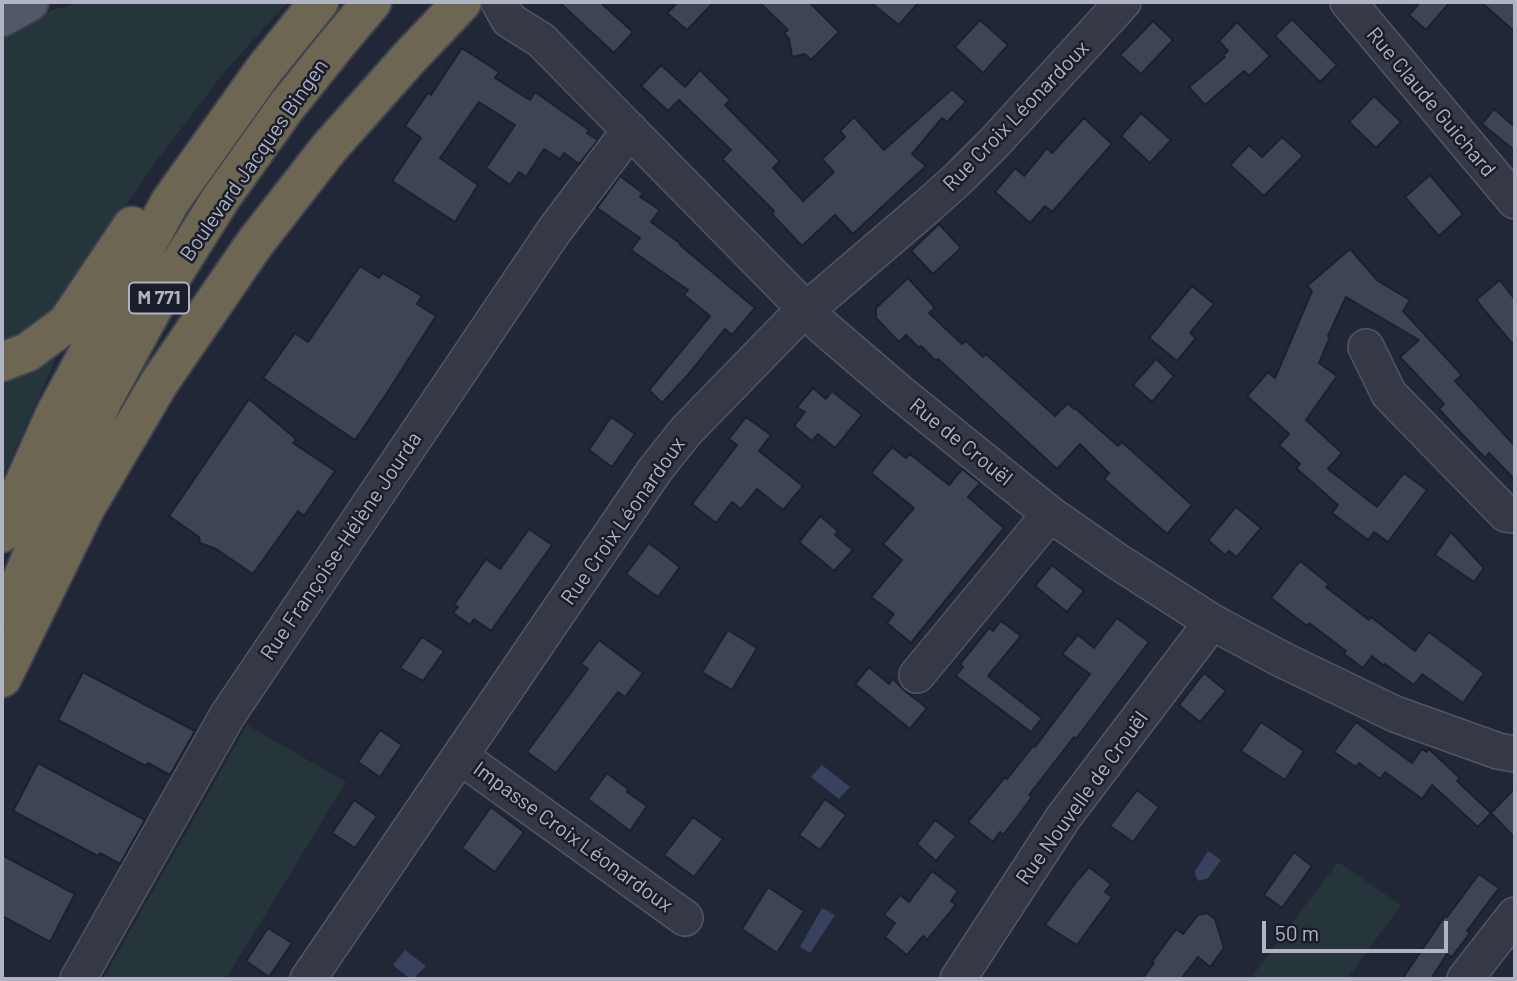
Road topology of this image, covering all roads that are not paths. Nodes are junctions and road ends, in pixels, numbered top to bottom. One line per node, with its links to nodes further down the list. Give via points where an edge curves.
1 (29, 2): 8 (main road)
2 (319, 2): 9 (highway, Boulevard Jacques Bingen / M 771)
3 (372, 2): 19 (highway, Boulevard Jacques Bingen / M 771, via 286,107 159,297 104,398)
4 (462, 2): 21 (highway, via 329,148 255,243 159,383 86,507)
5 (1123, 2): 12 (street, Rue Croix Léonardoux, via 960,177)
6 (1348, 2): 11 (street, Rue Claude Guichard)
7 (504, 11): 10 (street, Rue de Crouël, via 541,40)
8 (2, 17)
9 (264, 70): 14 (highway, via 207,116 67,323 28,352); 17 (highway, Boulevard Jacques Bingen / M 771, via 170,202 55,414)
10 (630, 130): 12 (street, Rue de Crouël); 26 (street, Rue Françoise-Hélène Jourda, via 554,231 227,716)
11 (1515, 201)
12 (806, 310): 15 (street, Rue de Crouël); 23 (street, Rue Croix Léonardoux, via 686,431 655,470)
13 (1366, 347): 16 (street, via 1389,394 1506,514)
14 (2, 362)
15 (1050, 514): 18 (street, Rue de Crouël); 20 (street)
16 (1515, 516)
17 (2, 533)
18 (1212, 622): 22 (street, Rue de Crouël, via 1395,714); 28 (street, Rue Nouvelle de Crouël, via 1063,818)
19 (2, 628)
20 (917, 675)
21 (2, 678)
22 (1515, 754)
23 (461, 757): 25 (street, Impasse Croix Léonardoux); 27 (street, Rue Croix Léonardoux)
24 (1515, 915): 29 (street)
25 (685, 918)
26 (78, 979)
27 (308, 979)
28 (958, 979)
29 (1465, 979)

